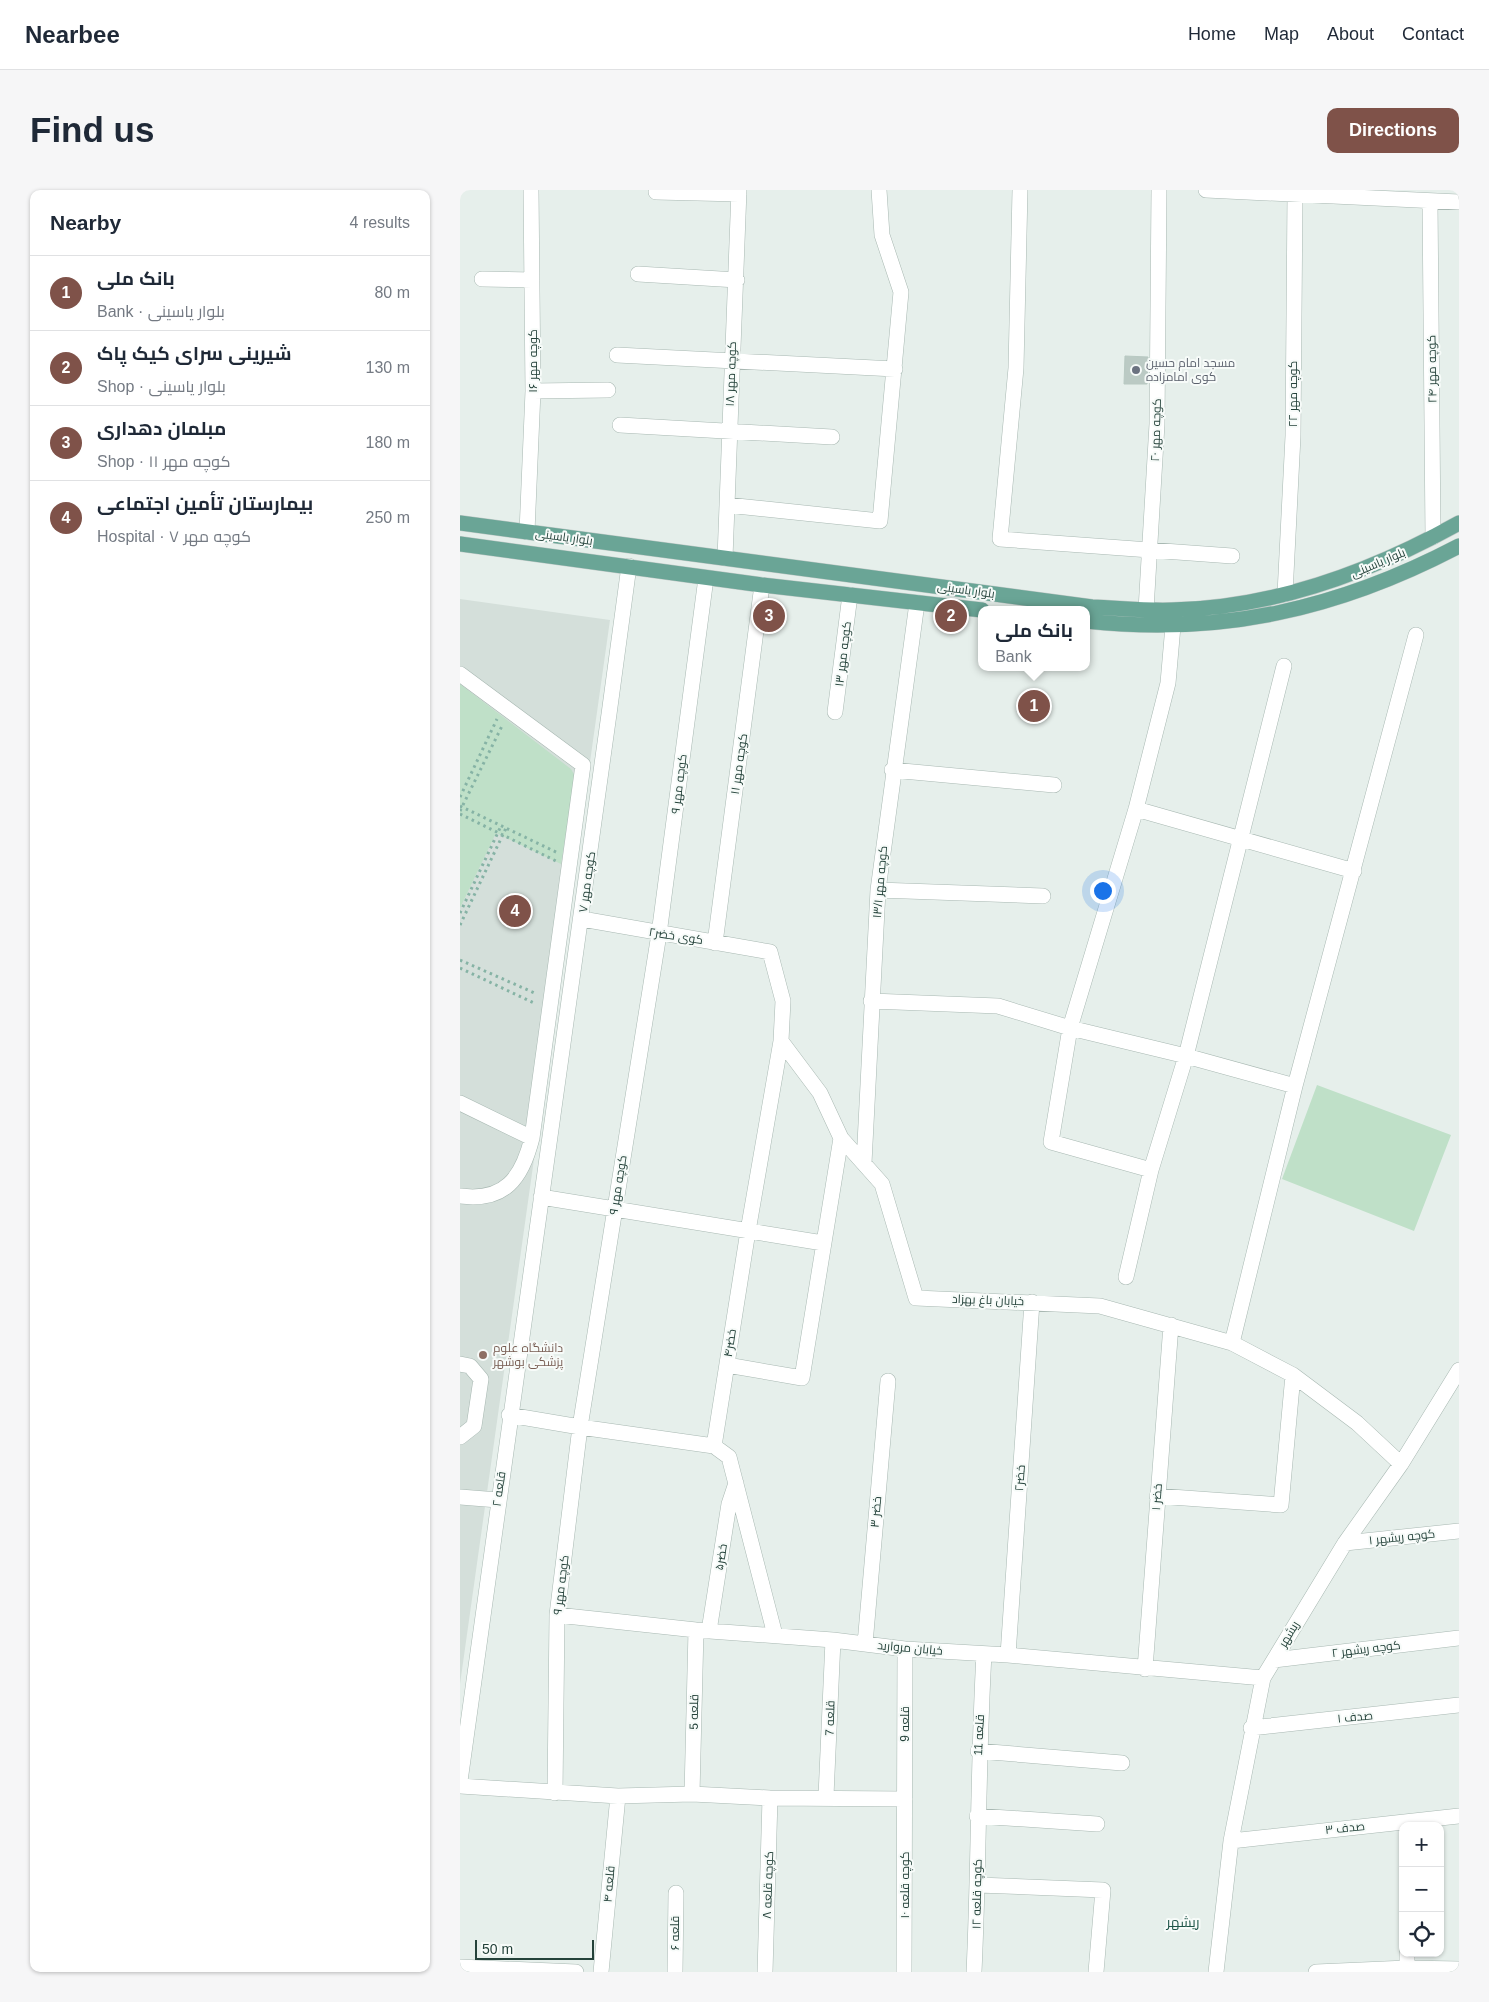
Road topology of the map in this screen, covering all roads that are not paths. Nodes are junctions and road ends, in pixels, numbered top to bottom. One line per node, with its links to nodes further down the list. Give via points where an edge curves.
1 (531, 190): 14 (street, کوچه مهر ۱۶)
2 (879, 190): 18 (street, via 882,235 901,292)
3 (1020, 190): 31 (street, via 1016,368 1000,539)
4 (1159, 190): 31 (street, کوچه مهر ۲۰, via 1157,424)
5 (1213, 190): 8 (street)
6 (656, 192): 7 (street)
7 (739, 192): 15 (street, کوچه مهر ۱۸)
8 (1295, 194): 9 (street); 39 (street, کوچه مهر ۲۲, via 1293,436)
9 (1352, 194): 10 (street)
10 (1430, 201): 11 (street); 28 (street, کوچه مهر ۲۴)
11 (1459, 202)
12 (638, 274): 15 (street)
13 (482, 279): 14 (street)
14 (532, 280): 20 (street, کوچه مهر ۱۶)
15 (737, 280): 17 (street, کوچه مهر ۱۸)
16 (617, 355): 17 (street)
17 (731, 361): 18 (street); 22 (street, کوچه مهر ۱۸)
18 (895, 369): 24 (street, via 880,521)
19 (608, 390): 20 (street)
20 (533, 391): 27 (street, کوچه مهر ۱۶)
21 (620, 425): 22 (street)
22 (730, 432): 23 (street); 24 (street, کوچه مهر ۱۸)
23 (832, 437)
24 (727, 505): 34 (street, کوچه مهر ۱۸)
25 (460, 523): 27 (main road, بلوار یاسینی)
26 (1459, 523): 28 (main road, بلوار یاسینی)
27 (527, 532): 34 (main road, بلوار یاسینی)
28 (1434, 538): 39 (main road, بلوار یاسینی, via 1360,571)
29 (460, 544): 36 (main road, بلوار یاسینی)
30 (1459, 546): 35 (main road, بلوار یاسینی)
31 (1149, 551): 32 (street); 43 (street, کوچه مهر ۲۰)
32 (1232, 556)
33 (1459, 557): 35 (main road)
34 (725, 558): 43 (main road, بلوار یاسینی, via 1092,606)
35 (1429, 562): 45 (main road, بلوار یاسینی, via 1342,598 1231,622)
36 (629, 566): 37 (main road, بلوار یاسینی); 57 (street, کوچه مهر ۷)
37 (706, 578): 38 (main road, بلوار یاسینی); 58 (street, کوچه مهر ۹)
38 (762, 585): 40 (main road, بلوار یاسینی); 59 (street, کوچه مهر ۱۱)
39 (1285, 594): 43 (main road, بلوار یاسینی, via 1208,607)
40 (850, 595): 41 (main road, بلوار یاسینی); 49 (street, کوچه مهر ۱۳)
41 (917, 603): 42 (main road, بلوار یاسینی); 50 (street, کوچه مهر ۱۳/۱)
42 (978, 610)
43 (1146, 610)
44 (1090, 621): 45 (main road, بلوار یاسینی)
45 (1172, 626): 52 (street, via 1168,683)
46 (1416, 635): 54 (street)
47 (1284, 666): 53 (street)
48 (460, 674): 66 (street, via 582,766)
49 (835, 712)
50 (892, 770): 51 (street); 55 (street, کوچه مهر ۱۳/۱)
51 (1054, 786)
52 (1136, 809): 53 (street); 61 (street)
53 (1240, 838): 54 (street); 63 (street)
54 (1354, 871): 64 (street)
55 (878, 890): 56 (street); 60 (street, کوچه مهر ۱۳/۱)
56 (1043, 896)
57 (582, 919): 58 (street, کوی خضر۲); 71 (street, کوچه مهر ۷)
58 (659, 934): 59 (street, کوی خضر۲); 72 (street, کوچه مهر ۹)
59 (715, 943): 62 (street, کوی خضر۲, via 770,952 783,1001)
60 (871, 1001): 61 (street, via 998,1006); 68 (street, کوچه مهر ۱۳/۱)
61 (1070, 1028): 63 (street); 69 (street, via 1050,1142)
62 (781, 1041): 67 (street, خیابان باغ بهزاد, via 820,1093); 73 (street, خضر۴)
63 (1186, 1056): 64 (street); 69 (street)
64 (1295, 1086): 78 (street)
65 (460, 1103): 66 (street)
66 (532, 1138): 70 (street, via 526,1161 507,1187 476,1198)
67 (841, 1138): 68 (street, خیابان باغ بهزاد); 74 (street)
68 (864, 1163): 76 (street, خیابان باغ بهزاد, via 882,1184 916,1298)
69 (1152, 1170): 75 (street)
70 (460, 1196)
71 (540, 1197): 72 (street); 84 (street, قلعه ۲)
72 (614, 1211): 73 (street); 85 (street, کوچه مهر ۹)
73 (748, 1231): 74 (street); 80 (street, خضر۴)
74 (823, 1243): 80 (street, via 802,1378)
75 (1126, 1277)
76 (1032, 1302): 77 (street, خیابان باغ بهزاد, via 1100,1306); 103 (street, خضر۲)
77 (1171, 1325): 78 (street, خیابان باغ بهزاد); 90 (street, خضر ۱)
78 (1232, 1343): 82 (street, خیابان باغ بهزاد)
79 (460, 1364): 86 (street, via 470,1366 481,1378 474,1426)
80 (727, 1365): 87 (street, خضر۴)
81 (1459, 1370): 88 (street, ریشهر)
82 (1292, 1375): 88 (street, خیابان باغ بهزاد, via 1357,1424); 90 (street, via 1281,1505)
83 (888, 1380): 100 (street, خضر ۳)
84 (510, 1414): 85 (street); 92 (street, قلعه ۲)
85 (580, 1427): 87 (street); 95 (street, کوچه مهر ۹)
86 (460, 1437)
87 (714, 1446): 89 (street, via 729,1457)
88 (1401, 1464): 94 (street, ریشهر)
89 (736, 1483): 96 (street, خضر۵); 97 (street)
90 (1157, 1496): 105 (street, خضر ۱)
91 (460, 1497): 92 (street)
92 (498, 1500): 111 (street, قلعه ۲)
93 (1459, 1531): 94 (street, کوچه ریشهر ۱)
94 (1345, 1543): 104 (street, ریشهر)
95 (557, 1616): 96 (street, خیابان مروارید); 113 (street, کوچه مهر ۹)
96 (703, 1631): 97 (street, خیابان مروارید); 114 (street, قلعه 5)
97 (775, 1635): 99 (street, خیابان مروارید)
98 (1459, 1638): 104 (street, کوچه ریشهر ۲)
99 (833, 1640): 100 (street, خیابان مروارید); 116 (street, قلعه 7)
100 (865, 1644): 101 (street, خیابان مروارید)
101 (905, 1648): 102 (street, خیابان مروارید); 118 (street, قلعه 9)
102 (984, 1654): 103 (street, خیابان مروارید); 109 (street, قلعه 11)
103 (1008, 1655): 105 (street, خیابان مروارید)
104 (1274, 1660): 106 (street, ریشهر)
105 (1145, 1668): 106 (street, خیابان مروارید)
106 (1263, 1678): 108 (street, ریشهر)
107 (1459, 1705): 108 (street, صدف ۱)
108 (1251, 1728): 122 (street, ریشهر)
109 (978, 1751): 110 (street); 119 (street, قلعه 11)
110 (1122, 1763)
111 (460, 1781)
112 (460, 1786): 113 (street)
113 (555, 1794): 115 (street)
114 (692, 1794): 115 (street); 117 (street)
115 (618, 1796): 129 (street, قلعه ۴)
116 (826, 1796): 117 (street); 118 (street)
117 (770, 1798): 131 (street, کوچه قلعه ۸)
118 (905, 1799): 132 (street, کوچه قلعه ۱۰)
119 (977, 1816): 121 (street); 123 (street, کوچه قلعه ۱۲)
120 (1459, 1816): 122 (street, صدف ۳)
121 (1097, 1824)
122 (1231, 1841): 135 (street, ریشهر)
123 (978, 1885): 133 (street, کوچه قلعه ۱۲); 134 (street, via 1103,1890)
124 (676, 1894): 130 (street, قلعه ۶)
125 (1407, 1964): 127 (street); 136 (street)
126 (460, 1967): 128 (street)
127 (1459, 1969)
128 (576, 1972)
129 (601, 1972)
130 (675, 1972)
131 (765, 1972)
132 (904, 1972)
133 (974, 1972)
134 (1096, 1972)
135 (1216, 1972)
136 (1316, 1972)

